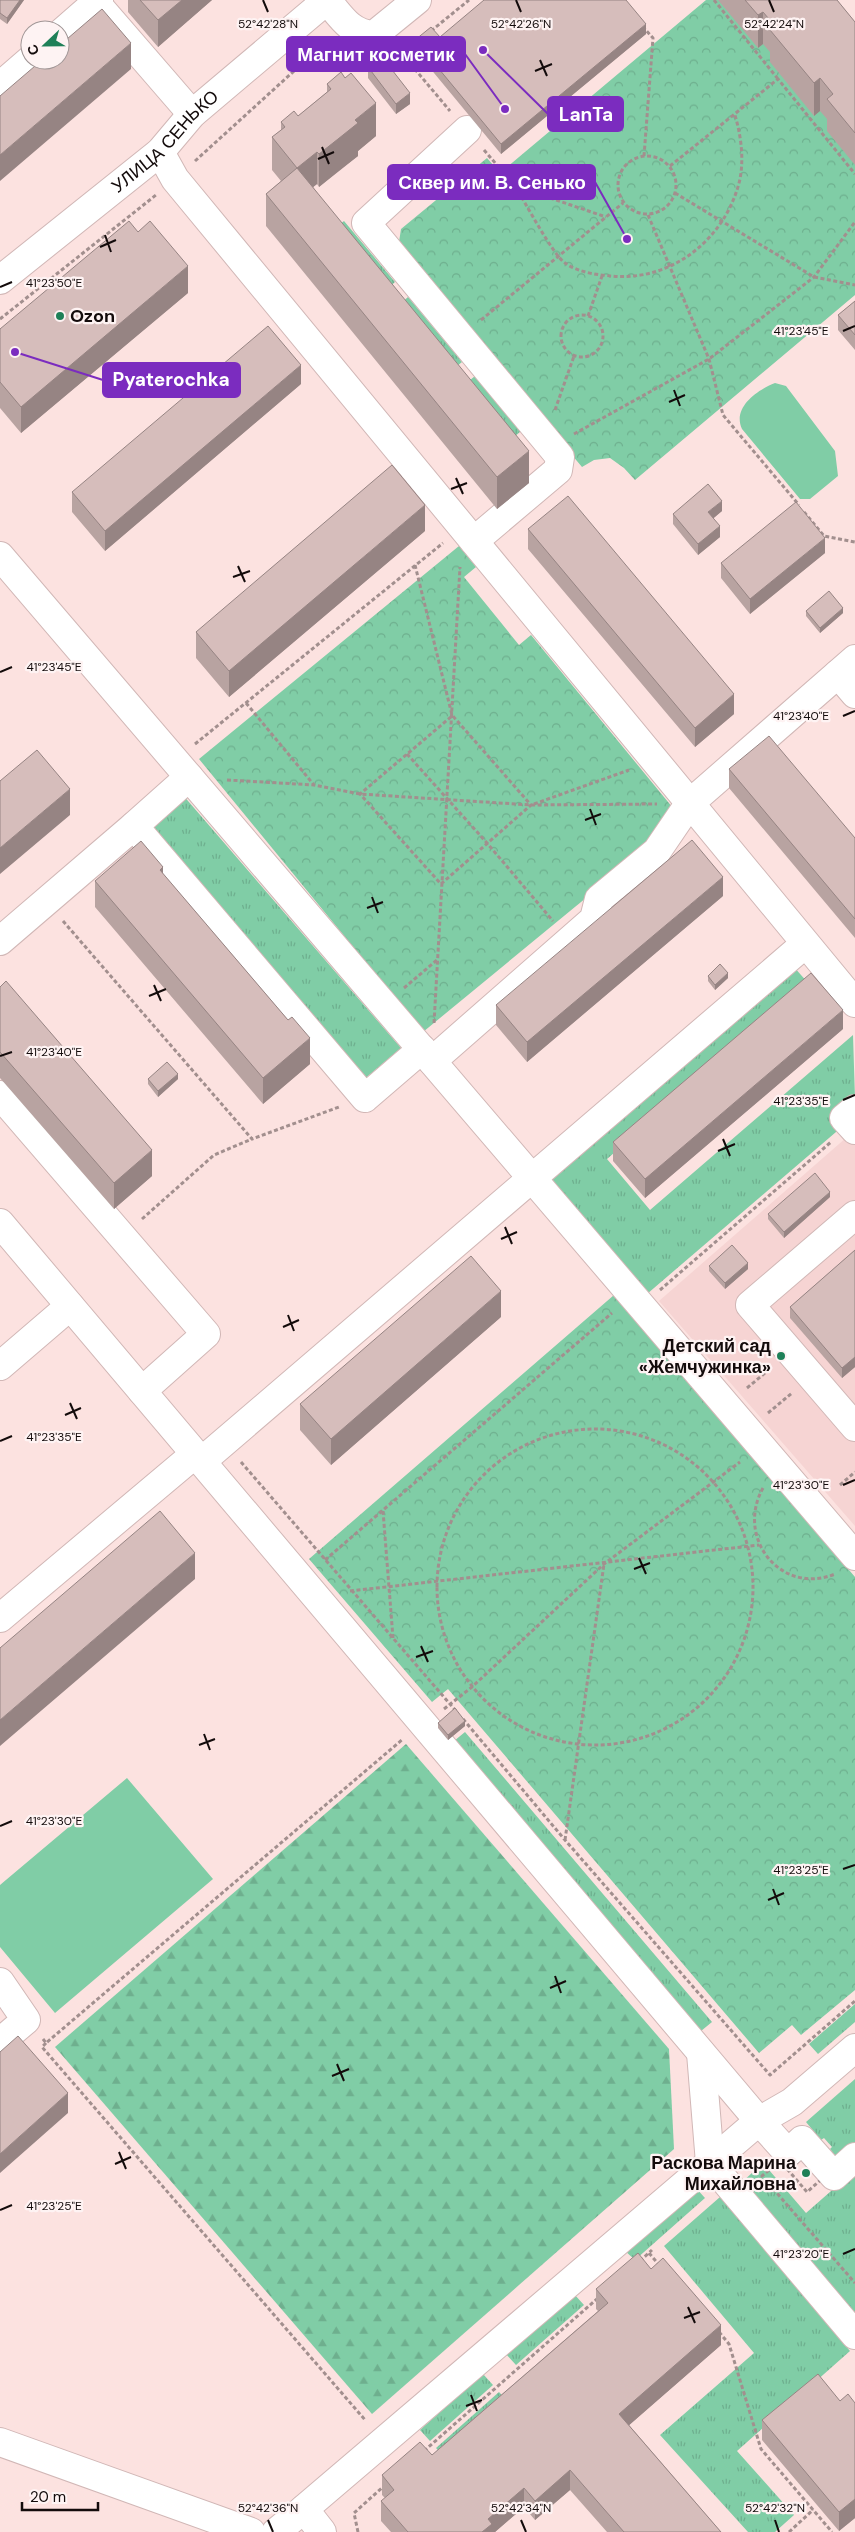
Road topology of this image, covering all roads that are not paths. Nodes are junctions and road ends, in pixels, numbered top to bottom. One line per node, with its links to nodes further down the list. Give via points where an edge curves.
1 (327, 0): 2 (street, via 360,34 374,35); 7 (street, УЛИЦА СЕНЬКО)
2 (418, 0)
3 (97, 1): 4 (street); 7 (street)
4 (70, 25)
5 (20, 69): 6 (street)
6 (0, 86)
7 (192, 114): 9 (street, УЛИЦА СЕНЬКО)
8 (467, 130): 11 (street, via 366,223 560,457 558,470)
9 (160, 152): 10 (street, УЛИЦА СЕНЬКО); 11 (street, via 175,179)
10 (0, 280)
11 (468, 534): 15 (street)
12 (0, 556): 14 (street)
13 (849, 676): 15 (street)
14 (182, 769): 16 (street); 20 (street)
15 (689, 804): 18 (street); 20 (street, via 657,851 599,899 594,919)
16 (134, 826): 17 (street); 20 (street, via 365,1098)
17 (0, 941)
18 (804, 944): 19 (street); 22 (street)
19 (855, 1003)
20 (427, 1055): 22 (street)
21 (0, 1095): 27 (street, via 206,1334)
22 (532, 1178): 29 (street, via 224,1443); 30 (street, via 637,1302 760,1433 781,1470)
23 (855, 1215): 28 (street, via 750,1305)
24 (0, 1223): 25 (street)
25 (70, 1306): 26 (street); 27 (street)
26 (0, 1366)
27 (142, 1390): 29 (street)
28 (855, 1427)
29 (198, 1458): 31 (street); 35 (street)
30 (847, 1564)
31 (0, 1618)
32 (0, 1982): 33 (street, via 26,2020)
33 (0, 2042)
34 (855, 2048): 36 (street, via 792,2102)
35 (701, 2053): 36 (street); 38 (street)
36 (759, 2121): 37 (street, via 788,2153 802,2140 834,2176); 38 (street)
37 (855, 2157)
38 (710, 2162): 39 (street); 41 (street)
39 (855, 2335)
40 (0, 2442): 42 (street)
41 (304, 2509): 43 (street); 44 (street)
42 (251, 2532)
43 (276, 2532)
44 (322, 2532)

